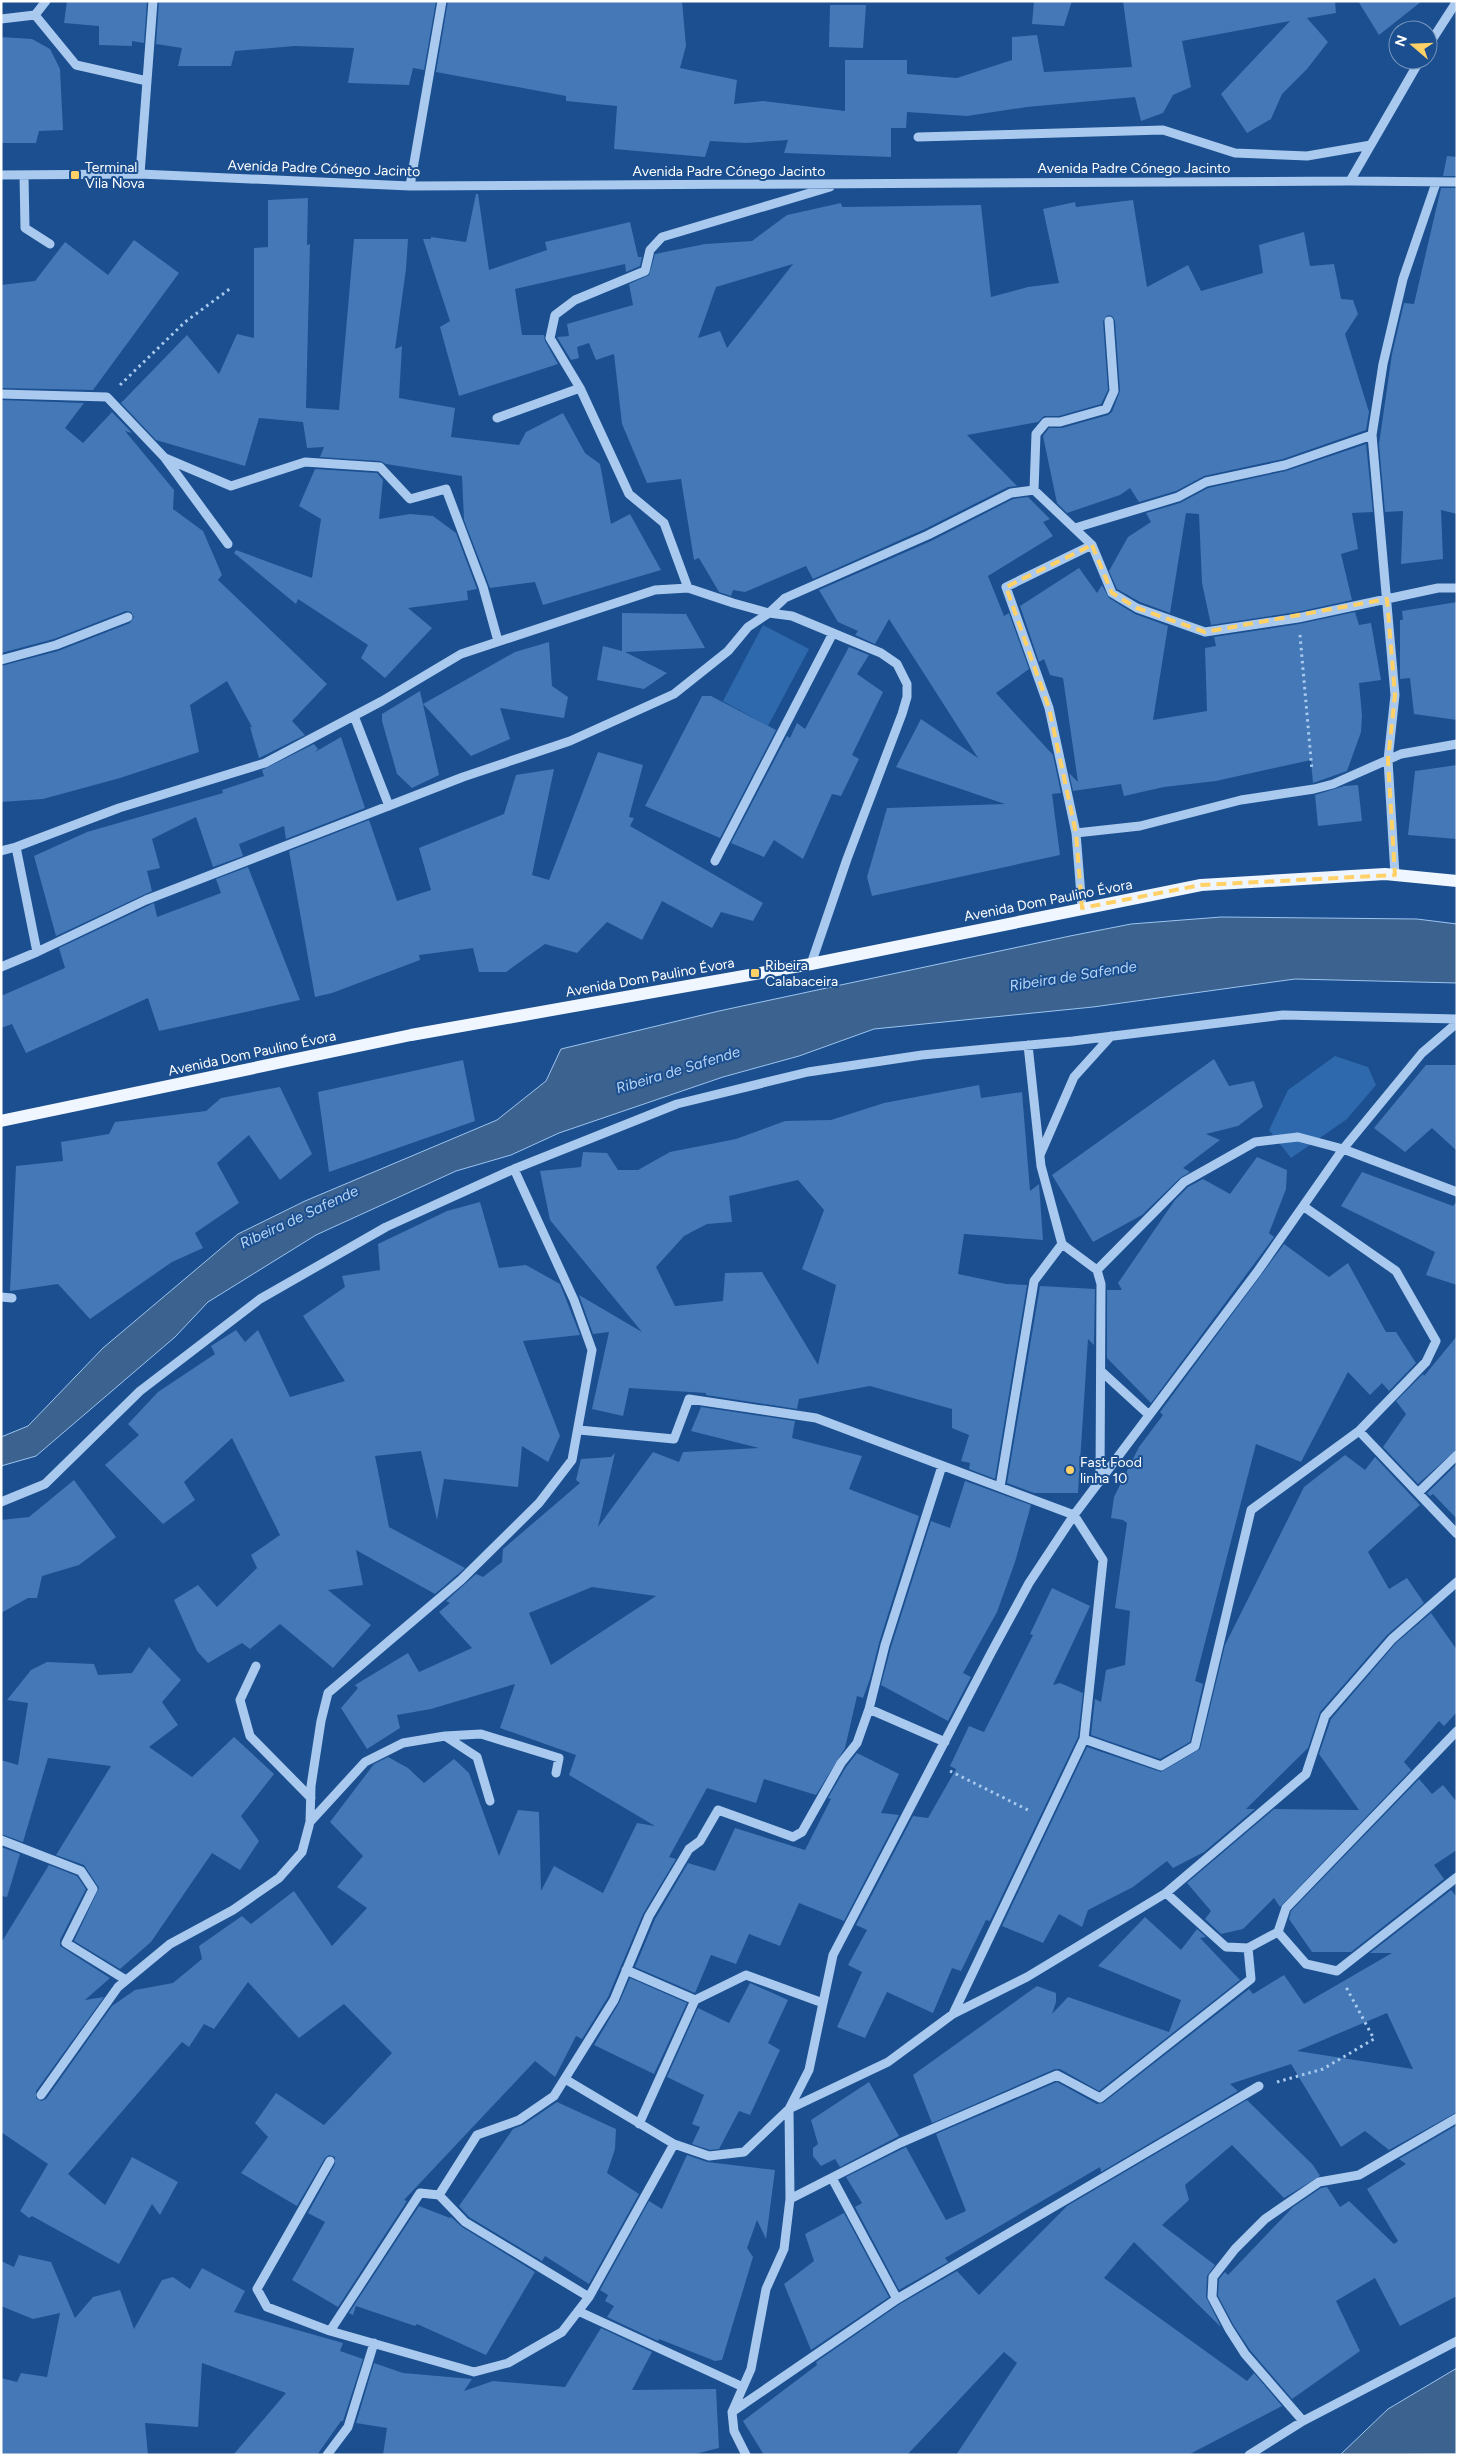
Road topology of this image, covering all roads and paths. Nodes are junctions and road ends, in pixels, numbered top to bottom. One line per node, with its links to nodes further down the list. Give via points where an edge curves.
1 (46, 1): 5 (street)
2 (153, 1): 9 (street)
3 (442, 1): 19 (street)
4 (1457, 1): 7 (street)
5 (35, 14): 6 (street); 9 (street, via 76,65)
6 (1, 19)
7 (1438, 30)
8 (1414, 70): 11 (street)
9 (147, 81): 12 (street)
10 (918, 137): 11 (street, via 1163,130 1236,154 1307,156)
11 (1371, 145): 15 (street)
12 (140, 174): 14 (street, Avenida Padre Cónego Jacinto); 19 (street, Avenida Padre Cónego Jacinto)
13 (1, 175): 14 (street, Avenida Padre Cónego Jacinto)
14 (24, 175): 20 (street, via 26,228)
15 (1350, 181): 17 (street, Avenida Padre Cónego Jacinto); 18 (street, Avenida Padre Cónego Jacinto)
16 (1457, 182): 17 (street, Avenida Padre Cónego Jacinto)
17 (1436, 183): 27 (street, via 1403,279 1383,364)
18 (840, 184): 19 (street, Avenida Padre Cónego Jacinto); 23 (street, via 662,237 650,250 645,271 576,300 556,315 550,338)
19 (410, 186)
20 (50, 244)
21 (231, 288): 25 (path, via 185,322)
22 (1109, 321): 29 (street, via 1114,392 1106,409 1060,422 1046,422 1036,434)
23 (580, 388): 26 (street); 33 (street, via 629,494 664,523)
24 (1, 394): 25 (street)
25 (107, 397): 28 (street)
26 (497, 418)
27 (1372, 435): 30 (street, via 1286,465 1206,482 1178,497); 35 (street)
28 (165, 458): 31 (street); 40 (street, via 231,486 305,462 380,467 410,499 446,489 483,587)
29 (1034, 490): 30 (street); 36 (street, via 1011,493 928,535 785,598)
30 (1075, 528): 32 (street)
31 (228, 544)
32 (1092, 545): 38 (street, via 1112,593 1137,608 1205,632); 47 (street, via 1006,588 1049,708)
33 (688, 588): 36 (street); 40 (street, via 655,590)
34 (1457, 588): 35 (street, via 1438,588)
35 (1387, 599): 38 (street); 44 (street, via 1395,695)
36 (769, 613): 39 (street, via 792,616); 46 (street, via 748,627 728,651 674,694 570,741)
37 (128, 618): 41 (street, via 56,645)
38 (1298, 618): 45 (path)
39 (833, 634): 50 (street); 55 (street, via 891,659 904,674 907,697)
40 (498, 641): 42 (street, via 461,654)
41 (1, 660)
42 (354, 716): 46 (street); 48 (street, via 265,763 119,808)
43 (1457, 744): 44 (street, via 1401,754)
44 (1388, 760): 45 (street); 51 (street)
45 (1314, 789): 47 (street, via 1241,800 1140,826)
46 (389, 806): 54 (street, via 146,900)
47 (1076, 833): 53 (street)
48 (16, 846): 49 (street); 54 (street)
49 (1, 851)
50 (715, 860)
51 (1395, 875): 52 (main road, Avenida Dom Paulino Évora); 53 (main road, Avenida Dom Paulino Évora, via 1201,885)
52 (1457, 881)
53 (1082, 908): 55 (main road, Avenida Dom Paulino Évora)
54 (37, 952): 56 (street)
55 (811, 964): 61 (main road, Avenida Dom Paulino Évora, via 410,1036)
56 (1, 967)
57 (1457, 1019): 59 (street, via 1282,1015)
58 (1457, 1024): 62 (street, via 1422,1054)
59 (1111, 1036): 60 (street); 63 (street, via 1074,1077)
60 (1028, 1045): 63 (street); 64 (street, via 922,1055 808,1072 678,1104)
61 (1, 1121)
62 (1343, 1149): 65 (street); 66 (street); 68 (street, via 1298,1137 1255,1142 1184,1182)
63 (1040, 1155): 67 (street)
64 (514, 1169): 73 (street, via 574,1300 592,1350 580,1407); 80 (street, via 386,1227 260,1299 140,1391 45,1484)
65 (1457, 1192)
66 (1303, 1206): 72 (street); 74 (street, via 1396,1271 1436,1341 1426,1362)
67 (1062, 1244): 68 (street); 78 (street, via 1034,1281)
68 (1097, 1270): 71 (street, via 1101,1284)
69 (1, 1298): 70 (street)
70 (12, 1298)
71 (1101, 1371): 72 (street); 77 (street)
72 (1149, 1415): 77 (street)
73 (579, 1430): 76 (street, via 674,1439 690,1399 816,1418); 92 (street, via 572,1460 539,1503 461,1580 328,1693)
74 (1358, 1431): 79 (street); 88 (street, via 1251,1510 1195,1746 1161,1766)
75 (1457, 1455): 79 (street)
76 (942, 1466): 78 (street); 85 (street, via 885,1645)
77 (1100, 1480): 81 (street)
78 (1000, 1487): 81 (street)
79 (1418, 1493): 82 (street)
80 (1, 1502)
81 (1074, 1515): 88 (street, via 1103,1560); 89 (street, via 1029,1583)
82 (1457, 1534)
83 (1457, 1582): 98 (street, via 1392,1638 1326,1716 1306,1774)
84 (256, 1666): 92 (street, via 240,1700 250,1736)
85 (869, 1709): 89 (street); 101 (street, via 857,1743 841,1763 802,1832 793,1837 718,1810 649,1916)
86 (1457, 1731): 99 (street, via 1286,1908)
87 (445, 1736): 91 (street, via 481,1734 559,1758); 93 (street, via 477,1757); 95 (street, via 403,1743 365,1762)
88 (1084, 1739): 94 (street)
89 (945, 1742): 90 (street)
90 (934, 1763): 94 (path); 105 (street, via 833,1955)
91 (556, 1773)
92 (311, 1798): 95 (street)
93 (490, 1801)
94 (1046, 1819): 106 (street)
95 (310, 1822): 103 (street, via 302,1852 279,1878 233,1910 170,1944)
96 (1, 1840): 103 (street, via 81,1871 93,1889 66,1943)
97 (1457, 1877): 102 (street)
98 (1166, 1893): 100 (street, via 1226,1947); 106 (street, via 1027,1977)
99 (1278, 1932): 100 (street); 102 (street, via 1306,1964)
100 (1248, 1948): 115 (street, via 1251,1979 1100,2098 1057,2074 900,2143)
101 (626, 1970): 104 (street); 107 (street, via 614,2000)
102 (1337, 1971): 108 (path, via 1374,2038 1322,2068)
103 (126, 1980): 109 (street)
104 (695, 2000): 105 (street, via 746,1975); 112 (street)
105 (823, 2004): 110 (street, via 809,2070)
106 (953, 2014): 110 (street, via 888,2062)
107 (565, 2079): 112 (street); 116 (street, via 554,2096 519,2120 477,2135)
108 (1260, 2086): 119 (street)
109 (41, 2095)
110 (789, 2109): 113 (street, via 744,2152 709,2156); 117 (street)
111 (1457, 2118): 126 (street, via 1359,2175 1319,2182 1265,2219 1213,2277 1212,2297 1229,2329 1245,2354)
112 (639, 2124): 113 (street)
113 (674, 2144): 118 (street)
114 (330, 2161): 121 (street, via 256,2289 268,2307)
115 (832, 2178): 117 (street); 119 (street)
116 (439, 2195): 118 (street, via 465,2222); 121 (street, via 420,2193)
117 (790, 2199): 124 (street, via 784,2250 766,2289 751,2369)
118 (589, 2297): 120 (street)
119 (897, 2298): 125 (street)
120 (578, 2311): 123 (street, via 562,2332 508,2363 474,2372); 124 (street)
121 (330, 2331): 123 (street)
122 (1457, 2341): 126 (street)
123 (374, 2343): 127 (street, via 348,2427)
124 (743, 2386): 125 (street)
125 (732, 2412): 128 (street, via 734,2431)
126 (1303, 2421): 129 (street)
127 (327, 2455)
128 (746, 2455)
129 (1249, 2455)

